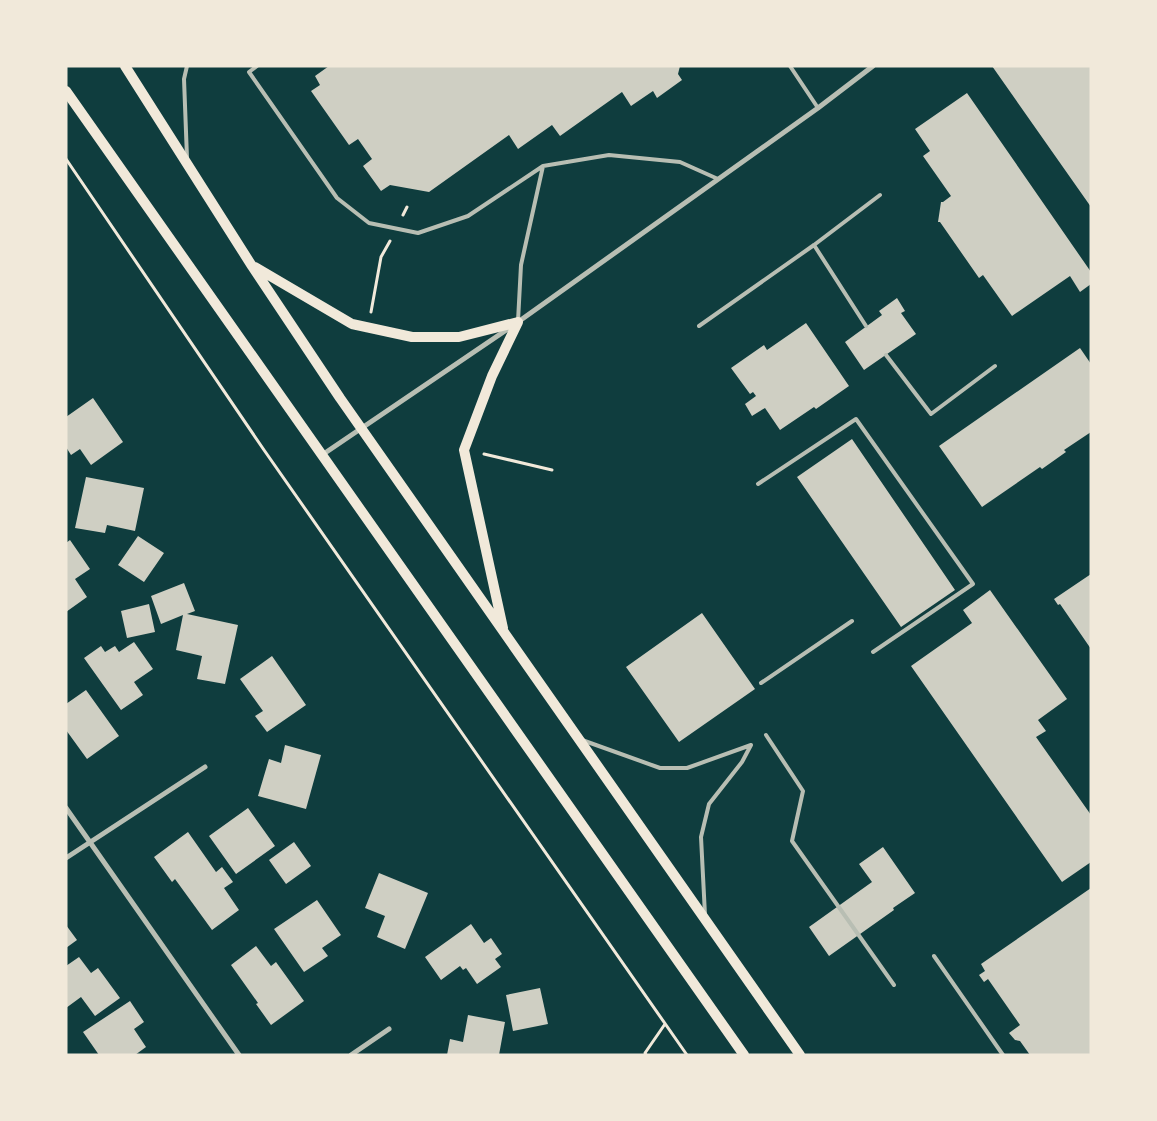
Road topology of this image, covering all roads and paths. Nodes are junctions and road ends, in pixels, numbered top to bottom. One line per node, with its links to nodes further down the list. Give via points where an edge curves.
1 (125, 66): 9 (main road)
2 (187, 66): 9 (lane, via 184,79)
3 (257, 66): 10 (lane, via 249,72 337,198 369,223 418,233 468,216)
4 (790, 66): 7 (lane)
5 (873, 66): 7 (street)
6 (66, 91): 24 (main road)
7 (818, 108): 11 (street)
8 (66, 159): 40 (path, via 230,401)
9 (187, 163): 15 (main road)
10 (543, 166): 11 (lane, via 609,155 680,162); 17 (lane, via 521,265)
11 (718, 179): 17 (street)
12 (880, 195): 13 (lane)
13 (814, 245): 18 (lane); 19 (lane)
14 (381, 257): 16 (path)
15 (252, 266): 17 (main road, via 352,324 412,337 459,337); 22 (main road)
16 (370, 316)
17 (518, 322): 22 (street); 28 (main road, via 492,376 464,450)
18 (699, 326)
19 (866, 326)
20 (886, 355): 21 (lane, via 931,414)
21 (995, 366)
22 (361, 429): 24 (street); 28 (main road)
23 (484, 454): 25 (path)
24 (322, 455): 46 (main road)
25 (552, 470)
26 (758, 484): 29 (lane, via 856,419 973,584)
27 (852, 620): 30 (lane)
28 (504, 634): 32 (main road)
29 (874, 652)
30 (761, 683)
31 (766, 735): 39 (lane, via 803,791 792,841)
32 (577, 738): 37 (main road); 37 (lane, via 660,768 687,768 752,745 709,804 701,837)
33 (204, 766): 35 (street)
34 (66, 808): 35 (street)
35 (91, 841): 36 (street); 42 (street)
36 (66, 858)
37 (706, 920): 47 (main road)
38 (934, 956): 48 (lane)
39 (894, 985)
40 (665, 1024): 44 (path); 45 (path)
41 (390, 1029): 43 (street)
42 (239, 1055)
43 (351, 1055)
44 (646, 1055)
45 (687, 1055)
46 (744, 1055)
47 (800, 1055)
48 (1003, 1055)

